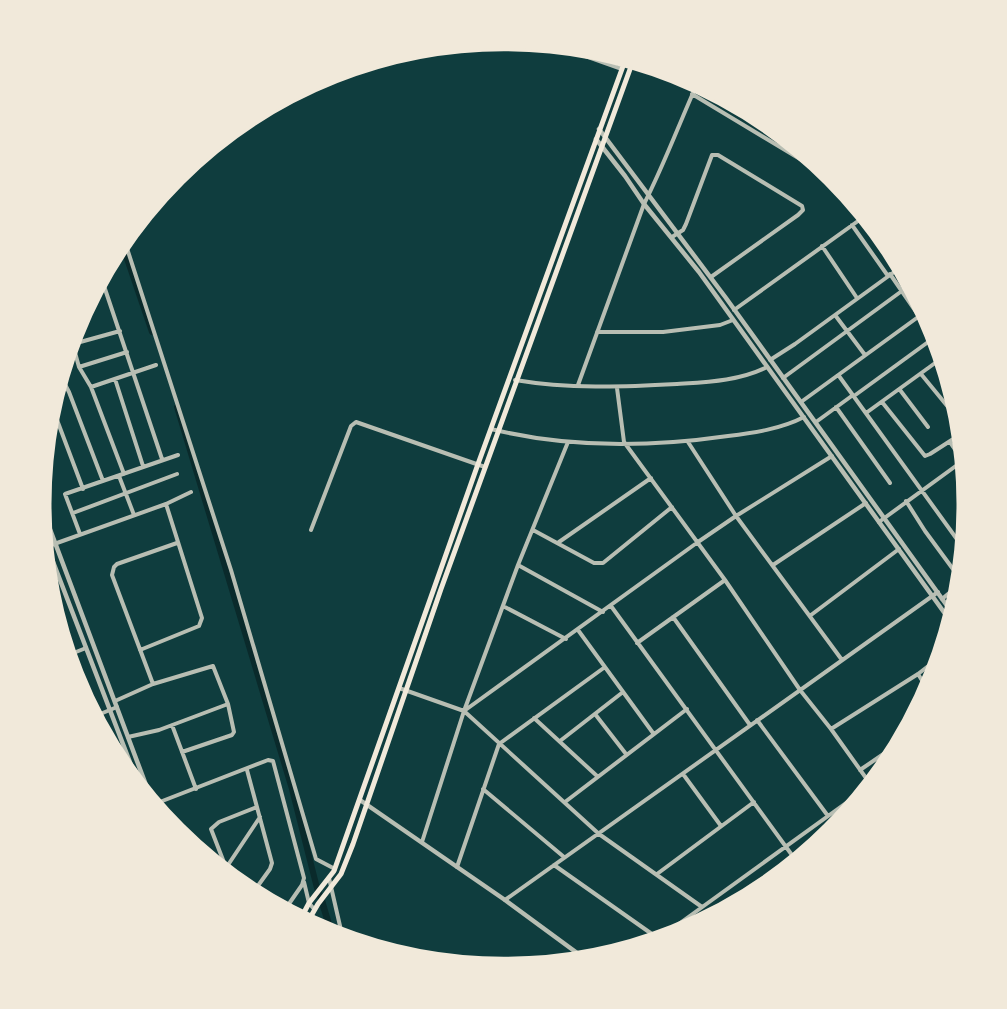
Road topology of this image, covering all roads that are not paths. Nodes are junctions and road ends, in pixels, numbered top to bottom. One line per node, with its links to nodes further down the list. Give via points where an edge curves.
1 (590, 59): 2 (street)
2 (622, 69): 5 (main road)
3 (630, 69): 6 (main road)
4 (692, 94): 9 (street); 10 (street)
5 (599, 129): 6 (street); 7 (main road)
6 (605, 137): 8 (main road); 10 (street)
7 (596, 139): 8 (street); 48 (main road)
8 (602, 147): 11 (street); 49 (main road)
9 (793, 155)
10 (649, 194): 11 (street); 14 (street)
11 (644, 204): 15 (street); 32 (street)
12 (858, 221): 13 (street)
13 (852, 225): 16 (street); 19 (street)
14 (678, 233): 15 (street); 20 (street); 20 (street, via 686,224 712,155 802,206 798,214)
15 (672, 237): 26 (street)
16 (822, 246): 23 (street); 25 (street)
17 (128, 250): 190 (street, via 221,537 316,859)
18 (893, 272): 19 (street)
19 (889, 275): 22 (street); 23 (street)
20 (711, 277): 25 (street)
21 (105, 287): 30 (street)
22 (901, 291): 24 (street); 31 (street)
23 (857, 298): 27 (street)
24 (912, 306)
25 (734, 309): 26 (street); 38 (street)
26 (728, 314): 29 (street)
27 (835, 315): 31 (street); 38 (street)
28 (917, 318): 37 (street)
29 (733, 320): 32 (street, via 663,332); 42 (street)
30 (120, 331): 33 (street); 35 (street)
31 (846, 331): 37 (street); 46 (street)
32 (597, 332): 51 (street)
33 (80, 343)
34 (927, 343): 55 (street)
35 (127, 352): 41 (street); 43 (street)
36 (76, 355): 41 (street)
37 (866, 356): 45 (street)
38 (770, 360): 46 (street)
39 (935, 364): 44 (street)
40 (156, 365): 43 (street)
41 (79, 367): 52 (street)
42 (767, 367): 53 (street, via 721,380); 60 (street)
43 (134, 374): 47 (street); 76 (street)
44 (921, 374): 54 (street); 58 (street)
45 (839, 376): 55 (street); 57 (street)
46 (783, 378): 57 (street)
47 (115, 379): 52 (street); 78 (street)
48 (508, 379): 49 (street); 66 (main road)
49 (517, 380): 51 (street); 67 (main road)
50 (66, 385): 84 (street)
51 (578, 385): 53 (street)
52 (92, 387): 82 (street)
53 (617, 388): 70 (street)
54 (900, 390): 56 (street); 65 (street)
55 (853, 396): 59 (street); 61 (street)
56 (882, 402): 61 (street); 72 (street, via 923,455)
57 (803, 405): 60 (street); 64 (street)
58 (946, 405)
59 (836, 407): 64 (street); 85 (street)
60 (799, 411): 62 (street)
61 (866, 413): 87 (street)
62 (804, 417): 71 (street, via 757,432); 75 (street)
63 (57, 421): 86 (street)
64 (816, 422): 97 (street)
65 (928, 427)
66 (491, 429): 67 (street); 77 (main road)
67 (498, 430): 69 (street); 80 (main road)
68 (953, 440): 72 (street)
69 (568, 442): 70 (street); 101 (street)
70 (624, 442): 71 (street); 83 (street)
71 (688, 442): 96 (street)
72 (950, 442): 73 (street)
73 (954, 448)
74 (178, 455): 76 (street)
75 (832, 456): 91 (street); 96 (street)
76 (162, 459): 78 (street)
77 (478, 464): 80 (street); 100 (street, via 361,423 352,424); 138 (main road)
78 (143, 466): 82 (street)
79 (956, 466): 87 (street)
80 (485, 467): 138 (main road)
81 (177, 474): 89 (street)
82 (121, 475): 84 (street); 89 (street)
83 (651, 478): 93 (street); 104 (street)
84 (103, 481): 86 (street)
85 (890, 483)
86 (83, 489): 94 (street, via 65,494)
87 (922, 490): 90 (street); 103 (street)
88 (191, 492): 92 (street)
89 (126, 493): 94 (street); 95 (street)
90 (906, 501): 97 (street); 113 (street)
91 (866, 503): 98 (street); 111 (street)
92 (166, 504): 95 (street); 107 (street)
93 (672, 507): 104 (street, via 603,563 594,563); 105 (street)
94 (73, 513): 102 (street)
95 (134, 515): 102 (street)
96 (736, 516): 105 (street); 111 (street)
97 (884, 518): 98 (street); 115 (street)
98 (879, 522): 109 (street)
99 (50, 530): 106 (street)
100 (311, 530)
101 (533, 530): 104 (street); 110 (street)
102 (80, 534): 106 (street)
103 (957, 539)
104 (560, 542)
105 (698, 542): 114 (street); 121 (street)
106 (55, 543): 108 (street); 141 (street)
107 (177, 543): 130 (street, via 203,614 201,623); 130 (street, via 117,564 113,570)
108 (51, 545)
109 (899, 549): 117 (street); 124 (street)
110 (518, 565): 120 (street); 122 (street)
111 (773, 565): 124 (street)
112 (54, 569): 129 (street)
113 (953, 569)
114 (725, 580): 125 (street); 139 (street)
115 (938, 592): 117 (street); 118 (street)
116 (949, 593): 118 (street)
117 (933, 597): 123 (street); 132 (street)
118 (942, 599): 119 (street)
119 (946, 605)
120 (503, 606): 127 (street); 146 (street)
121 (611, 606): 122 (street); 128 (street)
122 (603, 612): 126 (street)
123 (944, 613)
124 (811, 615): 132 (street)
125 (673, 617): 128 (street); 152 (street)
126 (578, 630): 127 (street); 133 (street)
127 (566, 639): 146 (street)
128 (637, 643): 145 (street)
129 (86, 648): 131 (street); 144 (street)
130 (140, 650): 137 (street)
131 (75, 652)
132 (843, 660): 139 (street)
133 (605, 667): 140 (street); 149 (street)
134 (927, 667): 135 (street)
135 (918, 674): 136 (street); 153 (street)
136 (922, 680)
137 (153, 684): 141 (street); 142 (street, via 213,666)
138 (402, 689): 146 (street); 171 (main road); 176 (main road)
139 (800, 690): 150 (street); 153 (street)
140 (623, 692): 148 (street); 154 (street)
141 (115, 701): 143 (street)
142 (228, 704): 151 (street); 159 (street, via 232,735)
143 (117, 707): 144 (street); 155 (street)
144 (110, 710): 147 (street); 162 (street)
145 (687, 710): 154 (street); 158 (street)
146 (464, 711): 157 (street); 182 (street)
147 (101, 714)
148 (595, 714): 156 (street); 160 (street)
149 (534, 718): 156 (street); 157 (street)
150 (757, 720): 152 (street); 178 (street)
151 (172, 725): 155 (street); 159 (street)
152 (750, 725): 158 (street)
153 (831, 729): 164 (street)
154 (653, 733): 160 (street)
155 (128, 737): 168 (street)
156 (559, 741): 166 (street)
157 (499, 744): 170 (street); 172 (street)
158 (716, 749): 165 (street); 173 (street)
159 (182, 752): 169 (street)
160 (626, 754): 166 (street)
161 (883, 755): 164 (street)
162 (130, 763)
163 (247, 770): 169 (street); 177 (street); 192 (street, via 268,760 274,763)
164 (860, 770): 167 (street)
165 (683, 774): 180 (street); 181 (street)
166 (597, 776): 172 (street)
167 (866, 778)
168 (146, 785)
169 (196, 789): 174 (street)
170 (483, 789): 185 (street); 189 (street)
171 (360, 800): 176 (street); 190 (main road)
172 (565, 802): 181 (street)
173 (754, 802): 180 (street); 183 (street)
174 (161, 803)
175 (846, 803): 178 (street)
176 (366, 804): 182 (street); 193 (main road, via 341,874)
177 (257, 807): 179 (street); 186 (street, via 219,822 212,829)
178 (828, 816): 183 (street)
179 (260, 817): 187 (street); 194 (street, via 272,863)
180 (721, 826): 191 (street)
181 (599, 834): 185 (street); 191 (street)
182 (422, 842): 189 (street)
183 (786, 846): 184 (street); 199 (street)
184 (792, 855)
185 (564, 857): 188 (street)
186 (224, 863)
187 (228, 865)
188 (554, 865): 195 (street); 204 (street)
189 (457, 867): 195 (street)
190 (334, 869): 193 (main road)
191 (657, 873): 199 (street)
192 (304, 881): 196 (street); 197 (street)
193 (330, 881): 196 (main road); 198 (main road); 203 (street)
194 (258, 886)
195 (505, 900): 205 (street)
196 (311, 901): 198 (street); 200 (main road)
197 (288, 904)
198 (316, 906): 201 (main road)
199 (702, 907): 202 (street)
200 (304, 913)
201 (311, 916)
202 (684, 921)
203 (340, 928)
204 (650, 934)
205 (577, 953)

